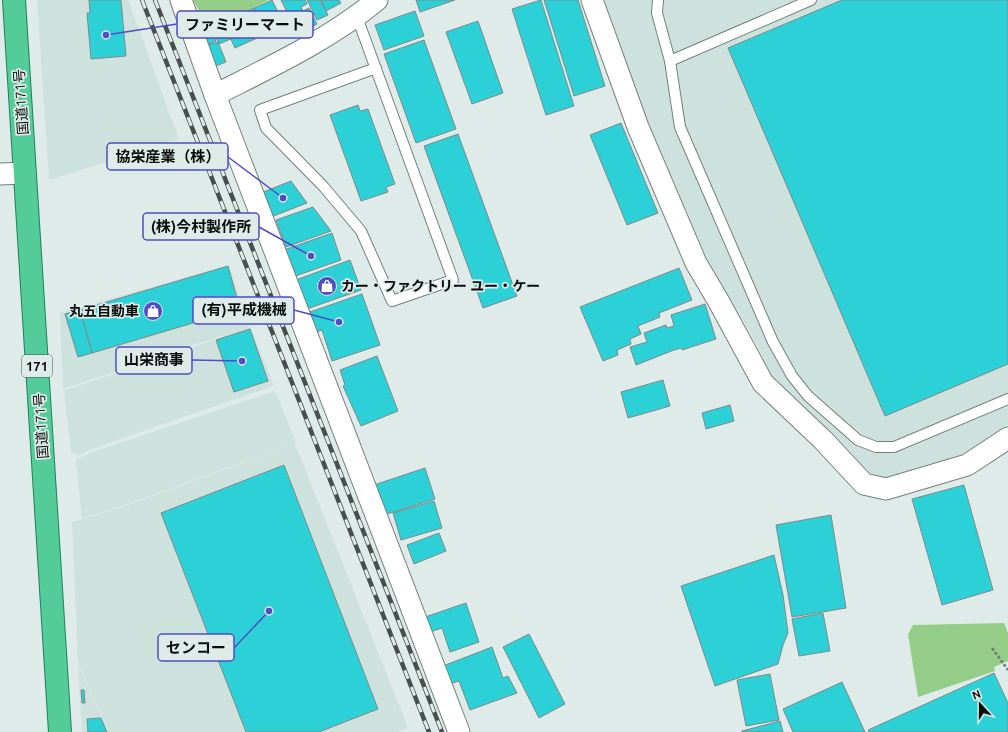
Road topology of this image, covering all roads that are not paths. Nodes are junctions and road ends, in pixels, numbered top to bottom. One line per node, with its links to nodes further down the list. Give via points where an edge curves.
1 (14, 0): 11 (highway, 国道171号 / 171)
2 (181, 0): 10 (street)
3 (377, 0): 7 (street)
4 (592, 0): 14 (street, via 638,127 696,264 720,302 763,383 823,440 864,484 886,489 968,465)
5 (658, 0): 8 (lane, via 657,13)
6 (811, 0): 8 (lane)
7 (357, 17): 9 (lane); 10 (street, via 299,52)
8 (670, 61): 13 (lane, via 680,127 773,342 792,376 808,396 858,440 876,447 894,447)
9 (376, 68): 9 (lane, via 260,110 266,128 323,186 361,231 392,301 453,280)
10 (215, 95): 16 (street)
11 (25, 173): 12 (street); 15 (highway, 国道171号 / 171)
12 (0, 174)
13 (1008, 399)
14 (1008, 438)
15 (60, 732)
16 (459, 732)

